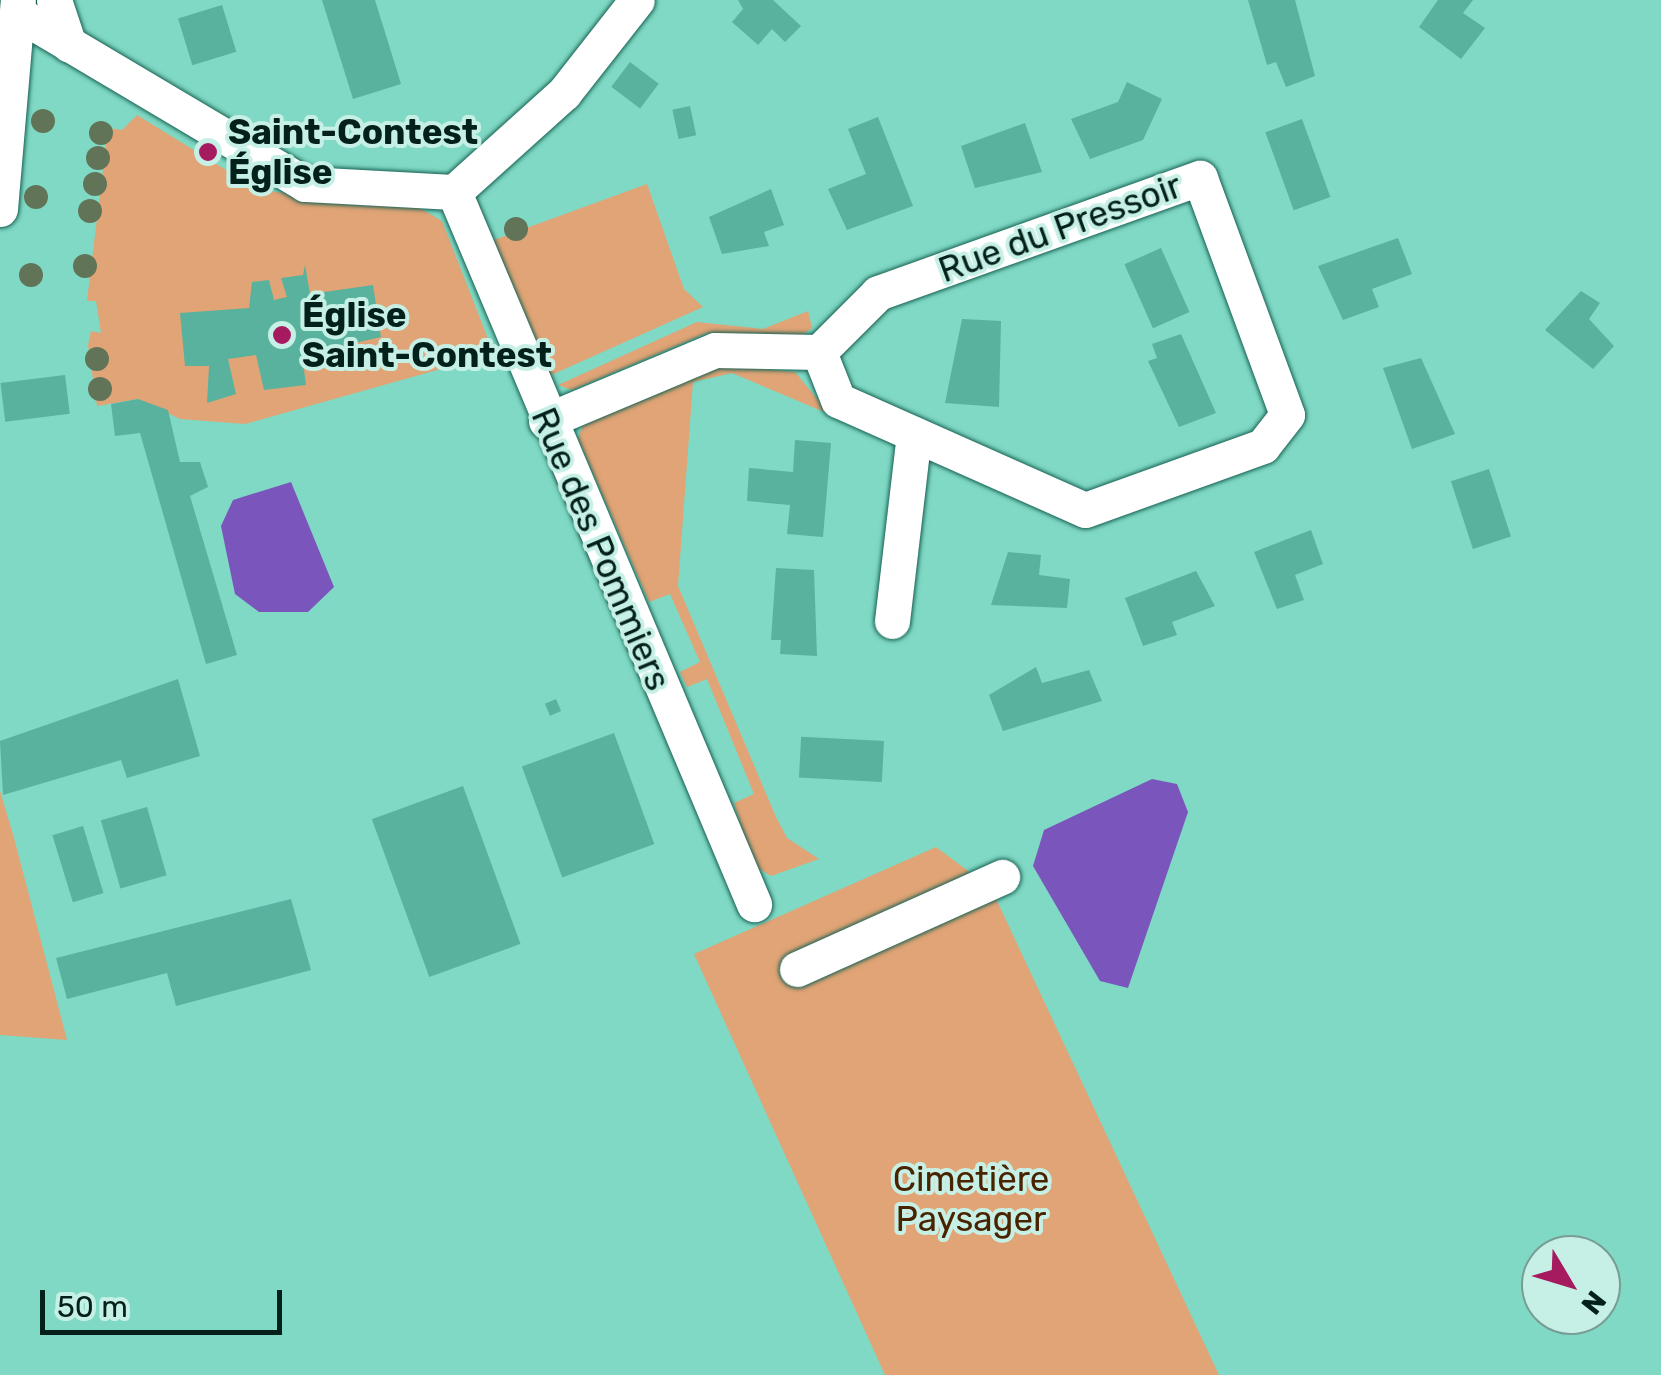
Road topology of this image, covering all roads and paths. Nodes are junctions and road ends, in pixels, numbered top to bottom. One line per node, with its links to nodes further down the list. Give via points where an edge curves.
1 (54, 0): 4 (street)
2 (636, 0): 6 (street, via 564,93 498,161)
3 (18, 6): 4 (street); 5 (street)
4 (69, 45): 6 (street, via 305,184)
5 (5, 100): 7 (street)
6 (454, 192): 9 (street, Rue des Pommiers)
7 (0, 209)
8 (819, 352): 9 (street, via 715,350); 10 (street, Rue du Pressoir, via 838,400); 10 (street, Rue du Pressoir, via 878,293 1200,178 1286,415 1263,446 1085,510)
9 (546, 420): 13 (street, Rue des Pommiers)
10 (914, 434): 11 (street)
11 (892, 622)
12 (1002, 877): 14 (street)
13 (754, 904)
14 (797, 969)

